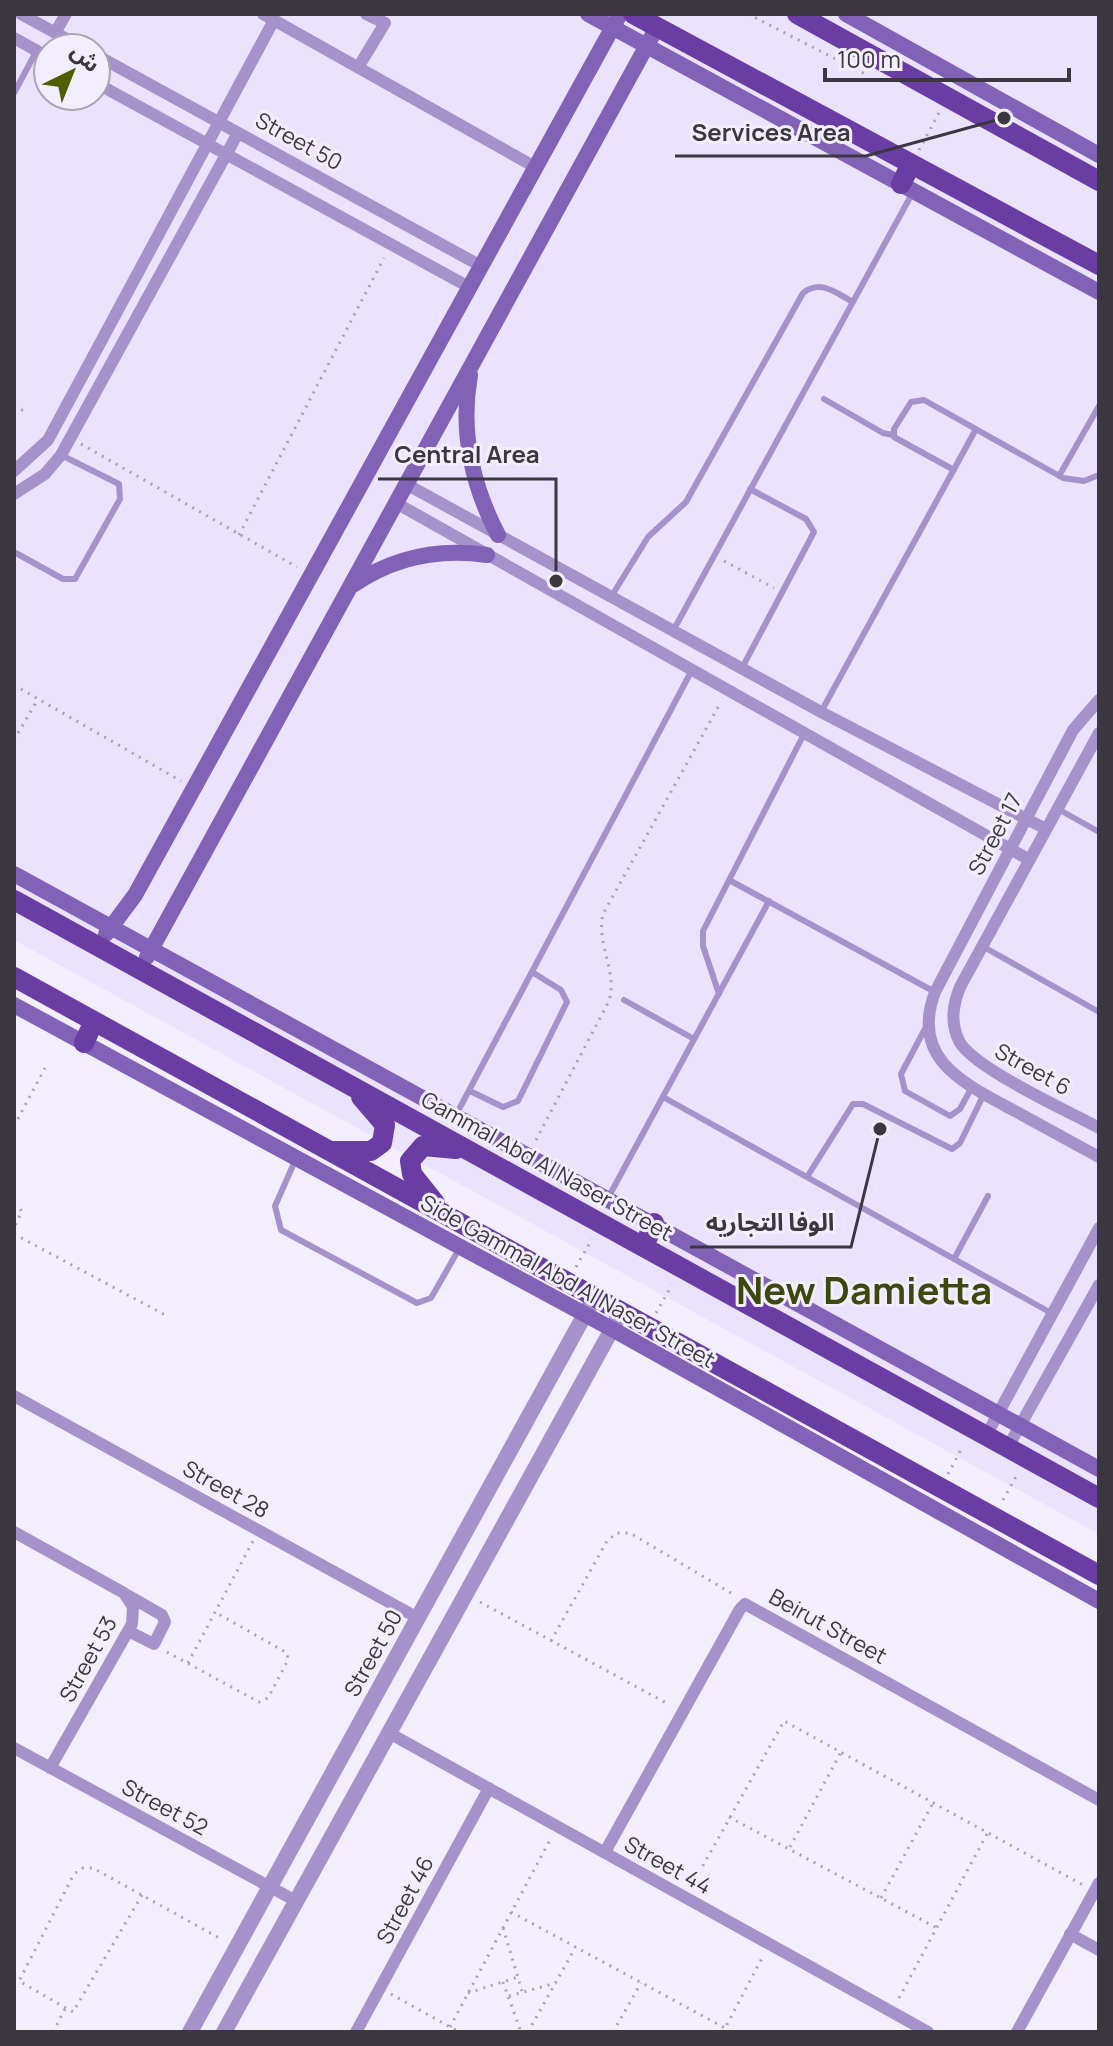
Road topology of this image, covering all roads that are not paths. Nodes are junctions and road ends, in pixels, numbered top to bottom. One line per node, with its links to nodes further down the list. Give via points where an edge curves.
1 (21, 14): 12 (street)
2 (66, 14): 13 (street)
3 (366, 14): 9 (street)
4 (588, 14): 10 (main road)
5 (633, 14): 11 (main road)
6 (797, 14): 31 (main road)
7 (846, 14): 28 (main road)
8 (269, 17): 19 (street); 24 (street)
9 (387, 19): 19 (street)
10 (616, 20): 15 (main road); 16 (main road)
11 (657, 27): 16 (main road); 29 (main road)
12 (53, 32)
13 (56, 32)
14 (14, 38): 17 (street)
15 (603, 43): 21 (main road, via 630,43); 30 (main road)
16 (647, 46): 21 (main road); 32 (main road)
17 (32, 48)
18 (112, 64): 24 (street, Street 50)
19 (359, 66): 30 (street)
20 (32, 68): 23 (lane)
21 (634, 69): 38 (main road)
22 (112, 92): 26 (street)
23 (14, 93)
24 (220, 123): 25 (street, Street 50); 26 (street)
25 (238, 133): 27 (street); 34 (street, Street 50)
26 (208, 146): 27 (street); 45 (street, via 48,440)
27 (225, 155): 35 (street); 43 (street)
28 (1099, 155)
29 (911, 164): 32 (main road); 33 (main road)
30 (535, 167): 34 (main road)
31 (1099, 181)
32 (907, 188): 36 (main road); 37 (lane)
33 (1099, 265)
34 (481, 266): 35 (main road)
35 (469, 287): 74 (main road, via 135,895)
36 (1099, 292)
37 (853, 302): 49 (lane); 56 (lane, via 825,287 803,293 686,502 648,537)
38 (472, 364): 48 (main road); 52 (main road, via 466,407 469,452)
39 (824, 399): 42 (lane)
40 (1098, 408): 47 (lane)
41 (976, 429): 42 (lane, via 919,399 907,405); 44 (lane); 47 (lane)
42 (893, 435): 44 (lane)
43 (61, 455): 50 (street, via 45,474); 53 (lane, via 119,484 120,499 75,579 63,579)
44 (954, 470): 61 (lane)
45 (14, 471)
46 (1099, 475): 47 (lane, via 1076,481)
47 (1059, 476)
48 (406, 484): 51 (main road); 52 (street)
49 (750, 489): 57 (lane); 58 (lane, via 806,519 813,537)
50 (14, 494)
51 (396, 503): 54 (street); 55 (main road)
52 (498, 535): 56 (street)
53 (14, 552)
54 (487, 555): 55 (main road, via 414,556); 59 (street)
55 (349, 588): 77 (main road)
56 (611, 597): 57 (street)
57 (673, 631): 58 (street)
58 (742, 669): 61 (street)
59 (692, 670): 63 (street); 79 (lane)
60 (1099, 700): 65 (street, Street 17, via 1073,730)
61 (821, 712): 65 (street)
62 (1099, 733): 64 (street, Street 17)
63 (804, 734): 68 (street); 71 (lane)
64 (1055, 808): 66 (street, Street 17); 67 (lane)
65 (1026, 818): 66 (street); 68 (street, Street 17)
66 (1044, 828): 69 (street, Street 17)
67 (1099, 832)
68 (1009, 849): 69 (street); 81 (street, Street 17)
69 (1028, 859): 76 (street, Street 17)
70 (14, 874): 74 (main road)
71 (729, 880): 73 (lane); 82 (lane, via 702,940)
72 (14, 900): 75 (main road, Gammal Abd Al Naser Street)
73 (769, 901): 81 (lane); 82 (lane)
74 (111, 928): 75 (main road); 77 (main road)
75 (96, 945): 78 (main road, Gammal Abd Al Naser Street)
76 (982, 946): 85 (lane); 95 (street, Street 6, via 954,1004 955,1031 963,1047 984,1065)
77 (150, 950): 78 (main road); 94 (main road)
78 (141, 970): 90 (main road, Gammal Abd Al Naser Street)
79 (532, 972): 91 (lane); 91 (lane, via 561,990 567,1002 518,1101 503,1107)
80 (14, 977): 86 (main road)
81 (935, 992): 87 (street, Street 6)
82 (719, 994): 88 (lane)
83 (624, 1000): 88 (lane)
84 (14, 1005): 89 (main road, Side Gammal Abd Al Naser Street)
85 (1099, 1012)
86 (94, 1021): 89 (main road); 96 (main road)
87 (929, 1021): 92 (street, Street 6, via 940,1060); 92 (lane, via 901,1074 905,1091 950,1116)
88 (694, 1039): 93 (lane)
89 (84, 1043): 99 (main road, Side Gammal Abd Al Naser Street)
90 (349, 1084): 96 (main road, via 382,1119 385,1138 371,1151); 97 (main road, Gammal Abd Al Naser Street)
91 (470, 1091): 94 (lane)
92 (978, 1091): 98 (street, Street 6); 100 (lane, via 960,1143 952,1149 863,1104 853,1104)
93 (663, 1097): 100 (lane); 102 (lane)
94 (456, 1115): 102 (main road)
95 (1099, 1128)
96 (329, 1150): 103 (main road)
97 (475, 1154): 103 (main road, via 430,1145 413,1155 412,1174); 106 (main road, Gammal Abd Al Naser Street)
98 (1099, 1157)
99 (297, 1158): 107 (main road, Side Gammal Abd Al Naser Street); 107 (lane, via 275,1206 277,1223 294,1239 417,1303 434,1294)
100 (807, 1177): 108 (lane)
101 (988, 1196): 108 (lane)
102 (608, 1198): 104 (main road)
103 (442, 1212): 110 (main road)
104 (654, 1223): 106 (main road); 115 (main road)
105 (1099, 1228): 111 (street)
106 (644, 1246): 117 (main road, Gammal Abd Al Naser Street)
107 (460, 1247): 112 (main road, Side Gammal Abd Al Naser Street)
108 (954, 1259): 111 (lane)
109 (1099, 1285): 116 (street)
110 (595, 1296): 112 (street, Street 50); 113 (main road)
111 (1053, 1314): 115 (street)
112 (585, 1315): 113 (main road, Side Gammal Abd Al Naser Street); 125 (street, Street 50)
113 (617, 1320): 122 (main road, via 649,1326); 124 (main road, Side Gammal Abd Al Naser Street); 127 (street)
114 (14, 1396): 125 (street, Street 28)
115 (998, 1414): 116 (main road); 117 (street)
116 (1020, 1426): 118 (street); 119 (main road)
117 (980, 1432): 118 (main road, Gammal Abd Al Naser Street)
118 (1017, 1452): 120 (main road, Gammal Abd Al Naser Street)
119 (1099, 1469)
120 (1099, 1498)
121 (14, 1532): 123 (street, Street 53)
122 (1099, 1575)
123 (124, 1593): 126 (street, Street 53, via 133,1607); 126 (street, via 164,1618 164,1630 153,1644)
124 (1099, 1601)
125 (418, 1618): 133 (street, Street 50)
126 (128, 1631): 129 (street, Street 53)
127 (389, 1733): 130 (street, Street 44); 135 (street)
128 (14, 1748): 129 (street, Street 52)
129 (50, 1768): 133 (street, Street 52)
130 (489, 1788): 132 (street, Street 44); 140 (street, Street 46)
131 (1099, 1800): 132 (street, Beirut Street, via 750,1605 741,1607)
132 (605, 1852): 141 (street, Street 44)
133 (270, 1887): 135 (street, Street 52); 138 (street, Street 50)
134 (1097, 1887): 136 (street)
135 (296, 1901): 139 (street)
136 (1070, 1934): 137 (street); 142 (street)
137 (1099, 1950)
138 (190, 2032)
139 (224, 2032)
140 (356, 2032)
141 (928, 2032)
142 (1017, 2032)

